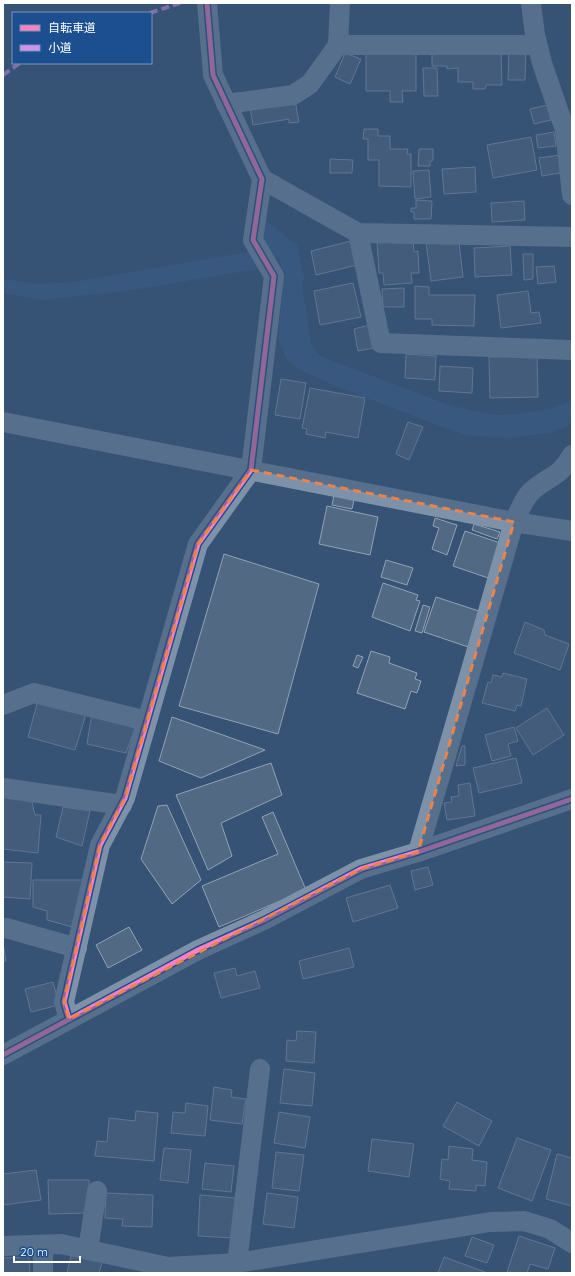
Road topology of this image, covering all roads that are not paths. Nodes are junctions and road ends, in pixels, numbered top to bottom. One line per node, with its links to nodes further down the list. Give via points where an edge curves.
1 (207, 3): 6 (street, via 213,75)
2 (340, 3): 4 (street)
3 (531, 3): 5 (street)
4 (338, 45): 5 (street); 6 (street, via 310,84 293,95)
5 (537, 45): 8 (street, via 565,130)
6 (226, 104): 7 (street)
7 (262, 179): 9 (street); 14 (street, via 253,240 274,276)
8 (572, 195)
9 (358, 233): 10 (street); 11 (street, via 381,343)
10 (572, 237)
11 (572, 350)
12 (3, 422): 14 (street)
13 (572, 455): 15 (street, via 560,472 532,490)
14 (251, 470): 15 (street); 18 (street, via 198,544)
15 (514, 522): 16 (street); 22 (street)
16 (572, 531)
17 (3, 705): 18 (street, via 34,693)
18 (147, 721): 21 (street)
19 (3, 788): 21 (street)
20 (572, 799): 22 (street)
21 (122, 805): 24 (street, via 100,845)
22 (418, 852): 25 (street, via 361,869 264,920 198,950)
23 (6, 928): 24 (street)
24 (76, 948): 25 (street, via 64,1002)
25 (69, 1019): 26 (street)
26 (3, 1055)
27 (260, 1069): 33 (street)
28 (97, 1191): 32 (street)
29 (572, 1243): 33 (street, via 550,1229 524,1221 490,1222)
30 (43, 1245): 31 (street); 32 (street, via 61,1244); 35 (street)
31 (3, 1246)
32 (88, 1250): 34 (street)
33 (237, 1263): 34 (street)
34 (143, 1267)
35 (43, 1273)

